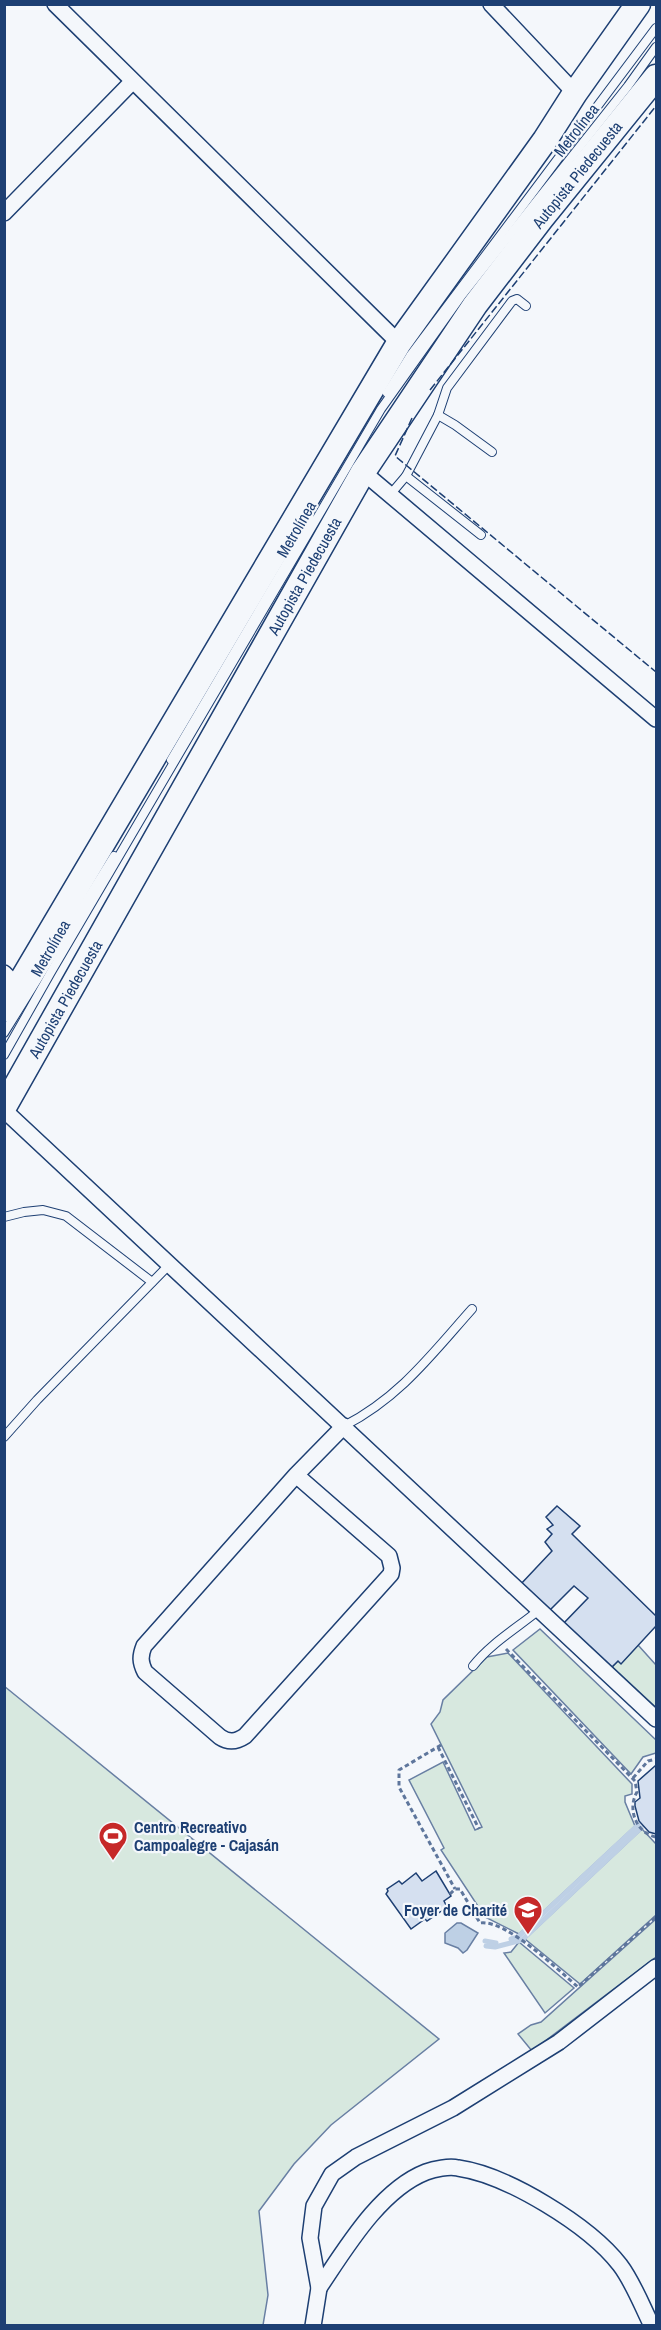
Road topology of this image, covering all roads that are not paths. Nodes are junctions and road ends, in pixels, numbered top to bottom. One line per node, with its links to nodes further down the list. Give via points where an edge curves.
1 (55, 4): 7 (street)
2 (491, 4): 8 (street)
3 (638, 4): 8 (highway)
4 (657, 28): 21 (lane, Metrolínea, via 410,356 136,820)
5 (657, 47): 22 (lane, Metrolínea, via 462,295 381,409)
6 (657, 77): 14 (highway, Autopista Piedecuesta, via 476,305)
7 (132, 82): 9 (street); 11 (street)
8 (575, 93): 11 (highway)
9 (4, 213)
10 (526, 306): 12 (lane, via 517,299 512,301 447,388)
11 (399, 343): 19 (highway)
12 (438, 415): 13 (lane); 15 (lane)
13 (492, 452)
14 (363, 472): 16 (street); 23 (highway, Autopista Piedecuesta)
15 (406, 476): 16 (lane); 17 (lane)
16 (389, 496): 18 (street)
17 (481, 535)
18 (657, 719)
19 (11, 980): 20 (highway)
20 (4, 1010)
21 (4, 1033)
22 (4, 1055)
23 (4, 1109): 25 (street)
24 (4, 1217): 26 (lane, via 43,1210 66,1216)
25 (170, 1264): 26 (lane); 28 (street)
26 (152, 1282): 29 (lane)
27 (472, 1309): 28 (lane, via 405,1384 386,1401)
28 (344, 1426): 30 (street); 31 (street)
29 (4, 1437)
30 (296, 1474): 30 (street, via 141,1652 145,1672 230,1742 245,1736 391,1574 389,1556)
31 (539, 1610): 32 (lane); 33 (street)
32 (472, 1666)
33 (657, 1719)
34 (657, 1967): 35 (street, via 558,2042 453,2108 356,2157 332,2174 312,2216 310,2238)
35 (319, 2288): 36 (street); 37 (street, via 369,2218 400,2187 427,2172 455,2167 487,2174 591,2234 620,2266)
36 (313, 2325)
37 (652, 2325)

